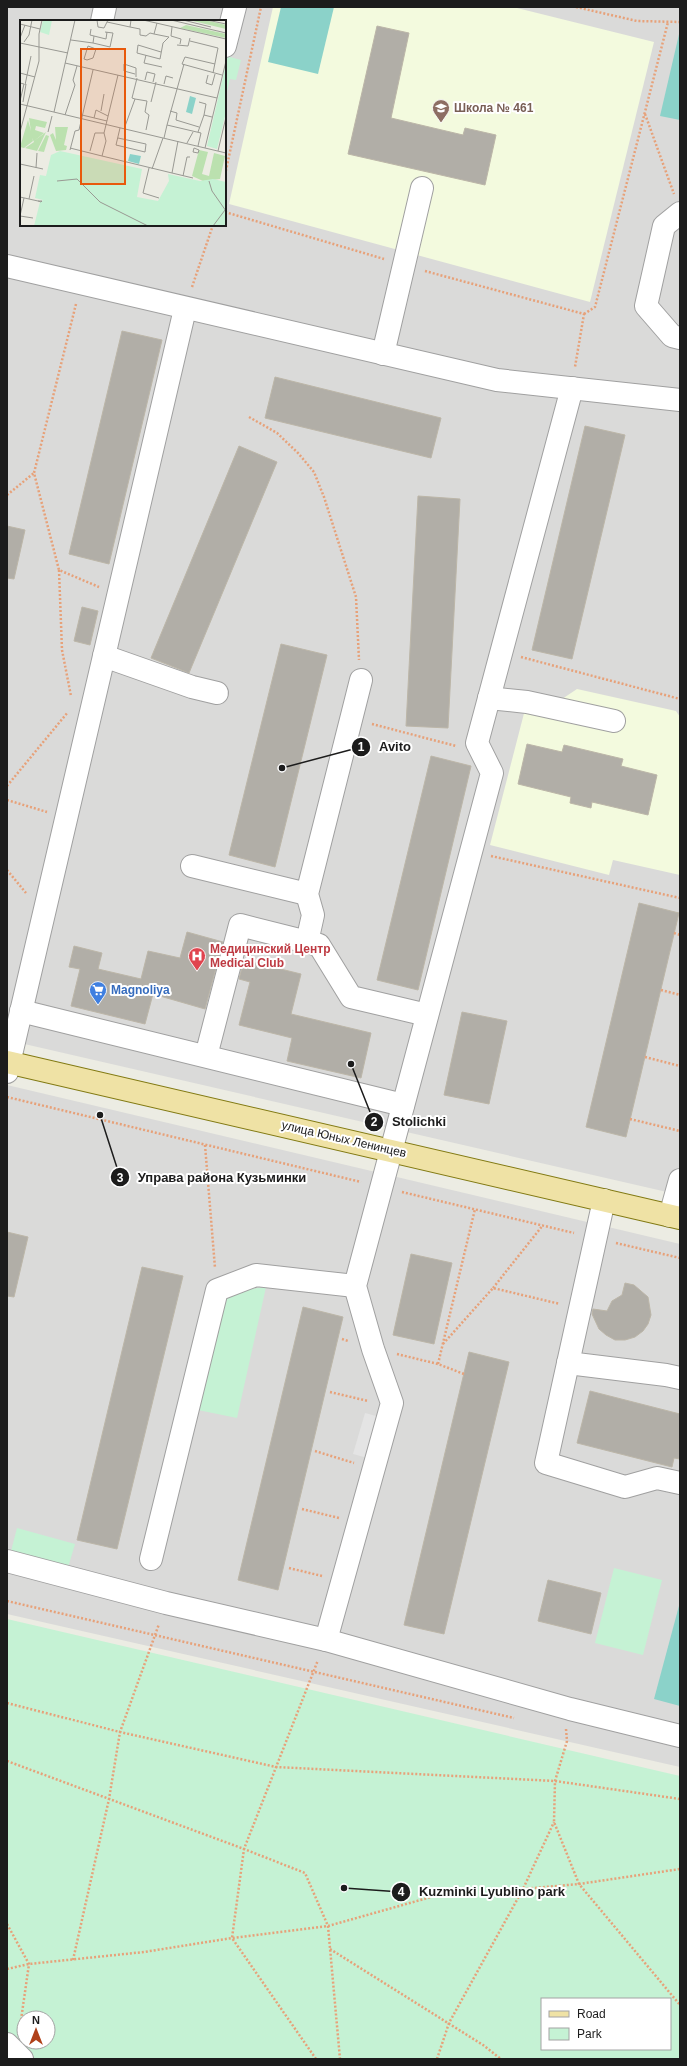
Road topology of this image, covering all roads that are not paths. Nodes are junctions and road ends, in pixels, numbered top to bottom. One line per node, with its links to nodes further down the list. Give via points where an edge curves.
1 (105, 7): 3 (lane)
2 (235, 7): 4 (lane)
3 (102, 20)
4 (226, 42)
5 (422, 188): 10 (lane)
6 (678, 205): 9 (lane, via 664,226 646,306 672,336)
7 (7, 266): 8 (lane)
8 (185, 309): 10 (lane); 13 (lane)
9 (680, 338)
10 (383, 354): 11 (lane, via 497,380)
11 (572, 388): 12 (lane); 16 (lane)
12 (680, 400)
13 (104, 656): 15 (lane, via 192,687); 21 (lane)
14 (360, 680): 19 (lane)
15 (217, 693)
16 (489, 698): 17 (lane, via 527,702); 22 (lane, via 477,743 492,772)
17 (614, 721)
18 (192, 866): 19 (lane)
19 (307, 894): 20 (lane, via 313,916)
20 (307, 942): 22 (lane, via 319,945 351,997); 23 (lane, via 240,925)
21 (21, 1011): 23 (lane); 24 (lane)
22 (427, 1015): 25 (lane)
23 (206, 1056): 25 (lane)
24 (8, 1065): 26 (main road, улица Юных Ленинцев)
25 (403, 1105): 26 (lane)
26 (391, 1150): 28 (main road, улица Юных Ленинцев); 30 (lane)
27 (680, 1180): 29 (lane)
28 (604, 1200): 29 (main road, улица Юных Ленинцев); 31 (lane)
29 (675, 1217)
30 (355, 1286): 34 (lane, via 256,1275 217,1290); 36 (lane, via 392,1402)
31 (568, 1363): 32 (lane); 33 (lane, via 546,1463 625,1487 657,1478)
32 (680, 1378)
33 (680, 1483)
34 (151, 1559)
35 (7, 1561): 36 (lane, via 166,1603)
36 (326, 1640): 37 (lane, via 568,1719)
37 (680, 1736)

